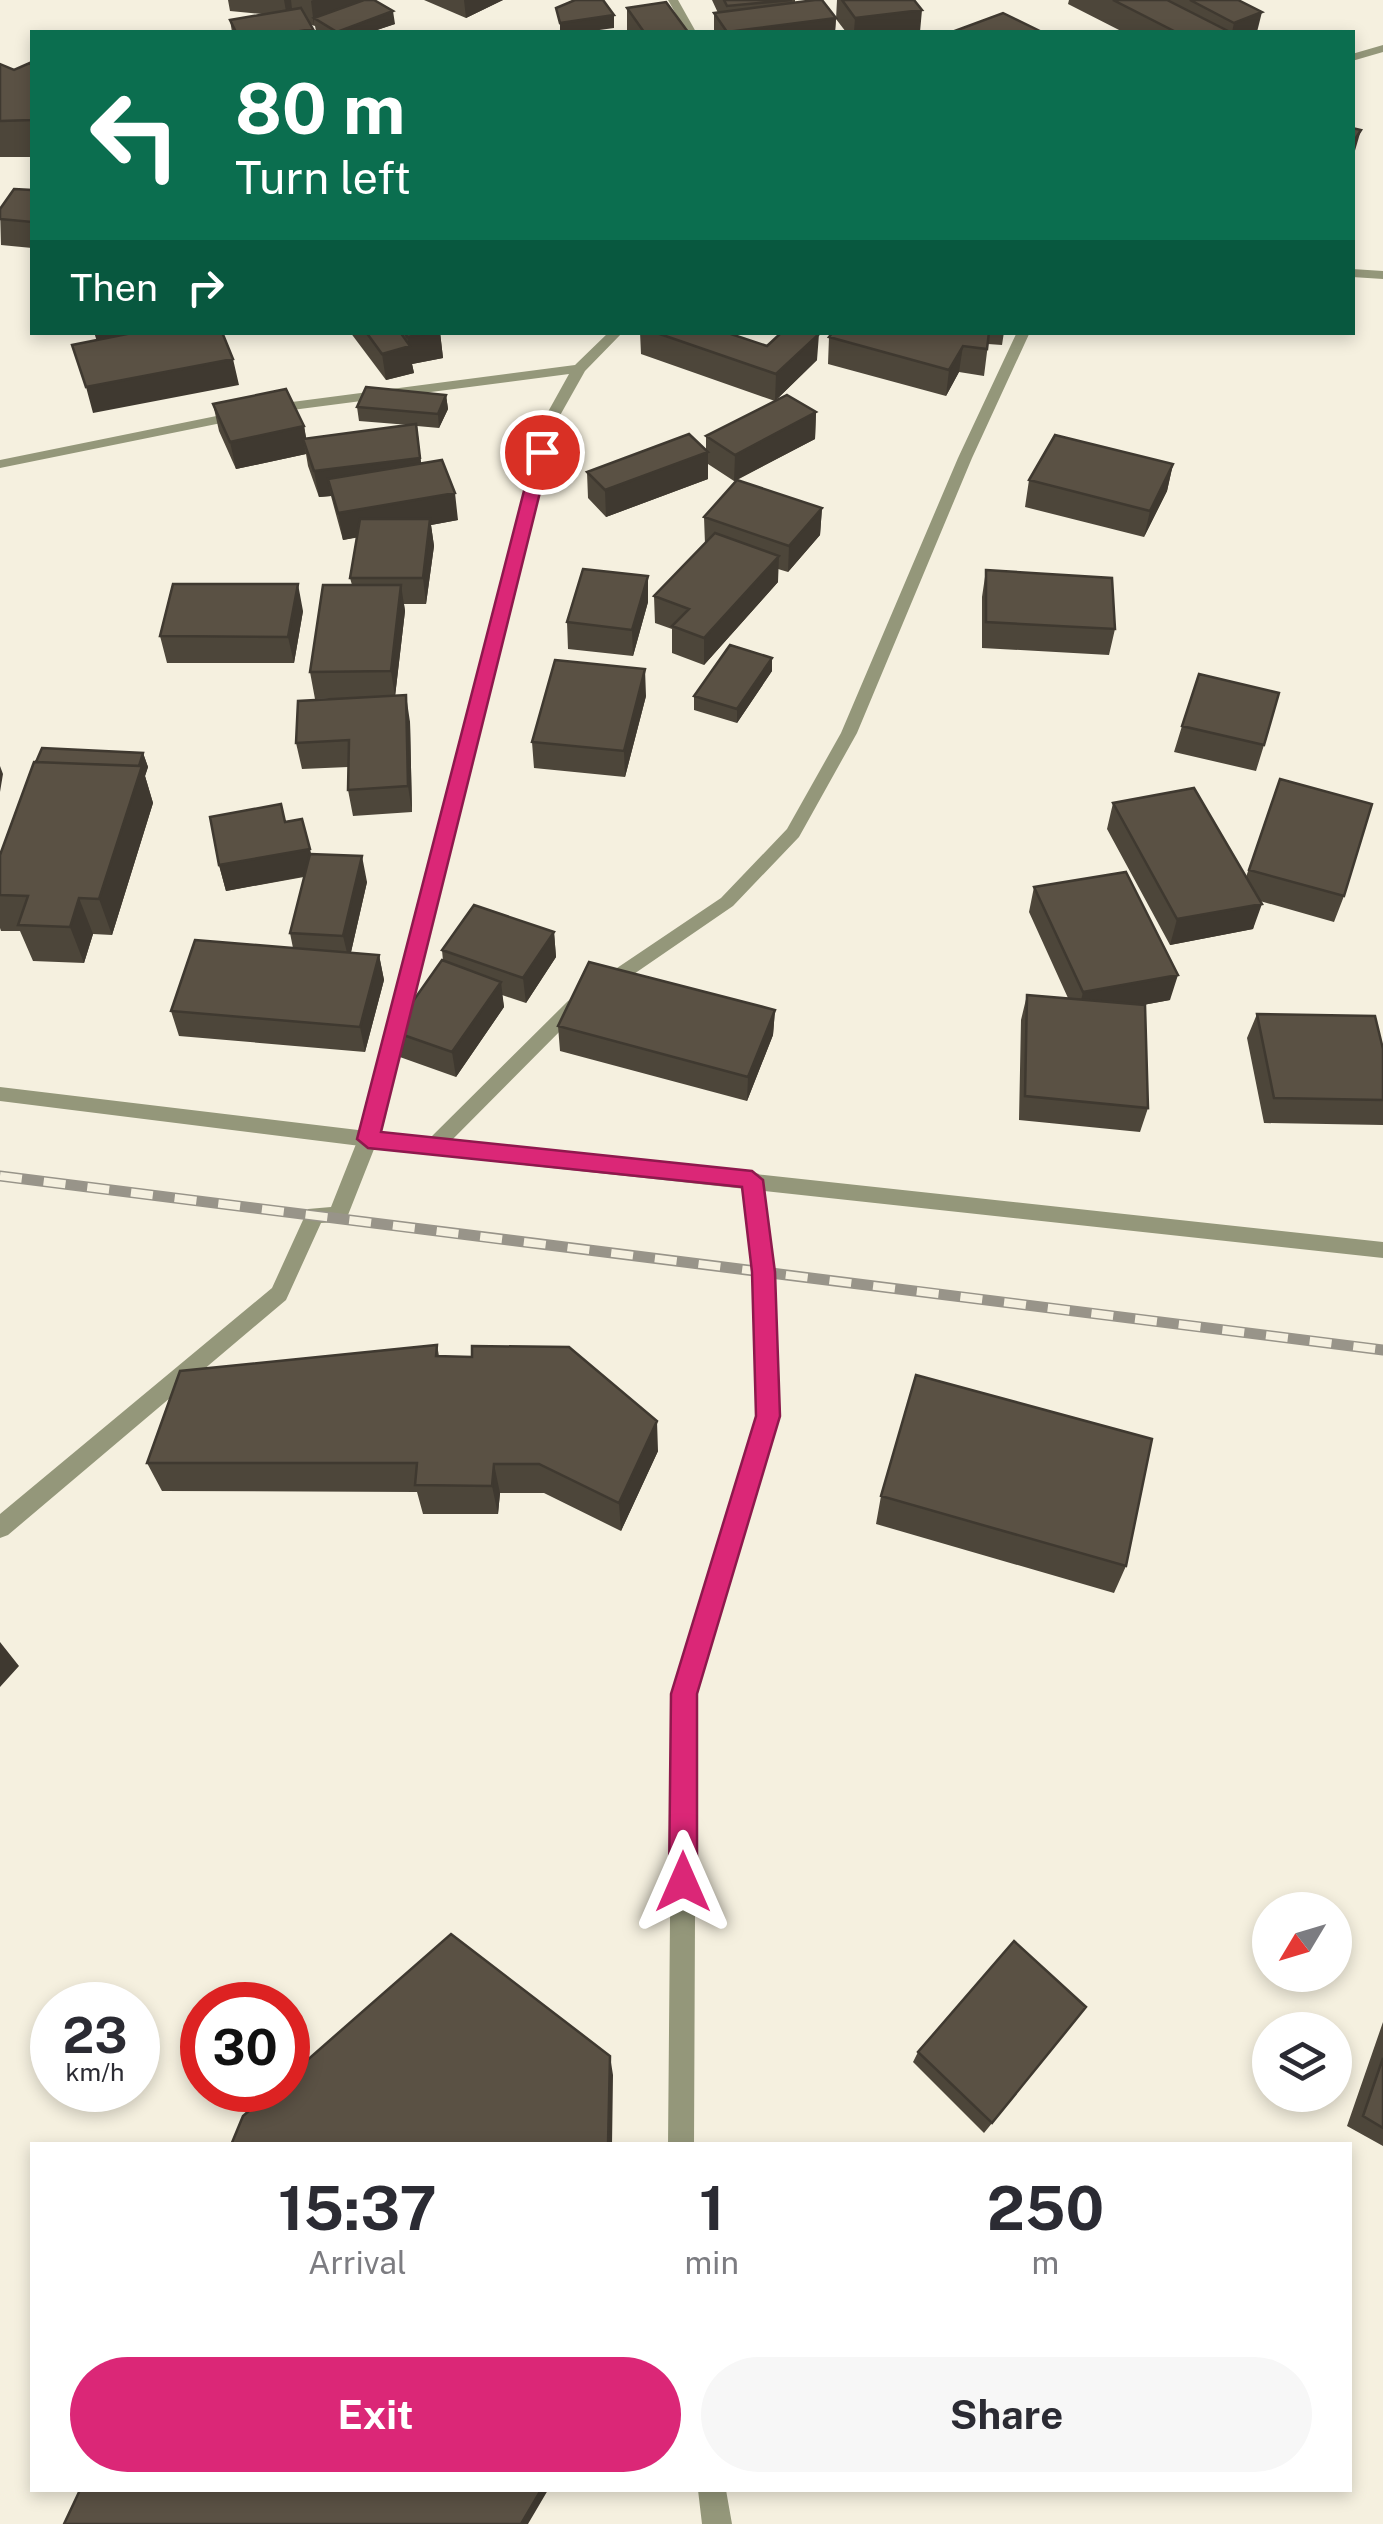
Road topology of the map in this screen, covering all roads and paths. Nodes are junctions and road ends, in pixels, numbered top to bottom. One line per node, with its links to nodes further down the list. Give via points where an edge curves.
1 (673, 0): 2 (street)
2 (690, 30)
3 (1383, 48): 4 (street)
4 (1355, 57)
5 (1355, 273): 6 (street)
6 (1383, 275)
7 (614, 335): 9 (street)
8 (1023, 335): 13 (street, via 848,734 793,833 728,902 574,1006)
9 (580, 369): 10 (street, via 279,406); 12 (street, via 551,419)
10 (0, 464)
11 (0, 1094): 12 (street)
12 (368, 1139): 13 (street); 16 (street, via 338,1215 315,1215 279,1294)
13 (433, 1147): 14 (street)
14 (752, 1180): 15 (street); 17 (street, via 764,1272 768,1416 684,1694)
15 (1383, 1250)
16 (0, 1528)
17 (681, 2142)
18 (712, 2492): 19 (street)
19 (717, 2524)

